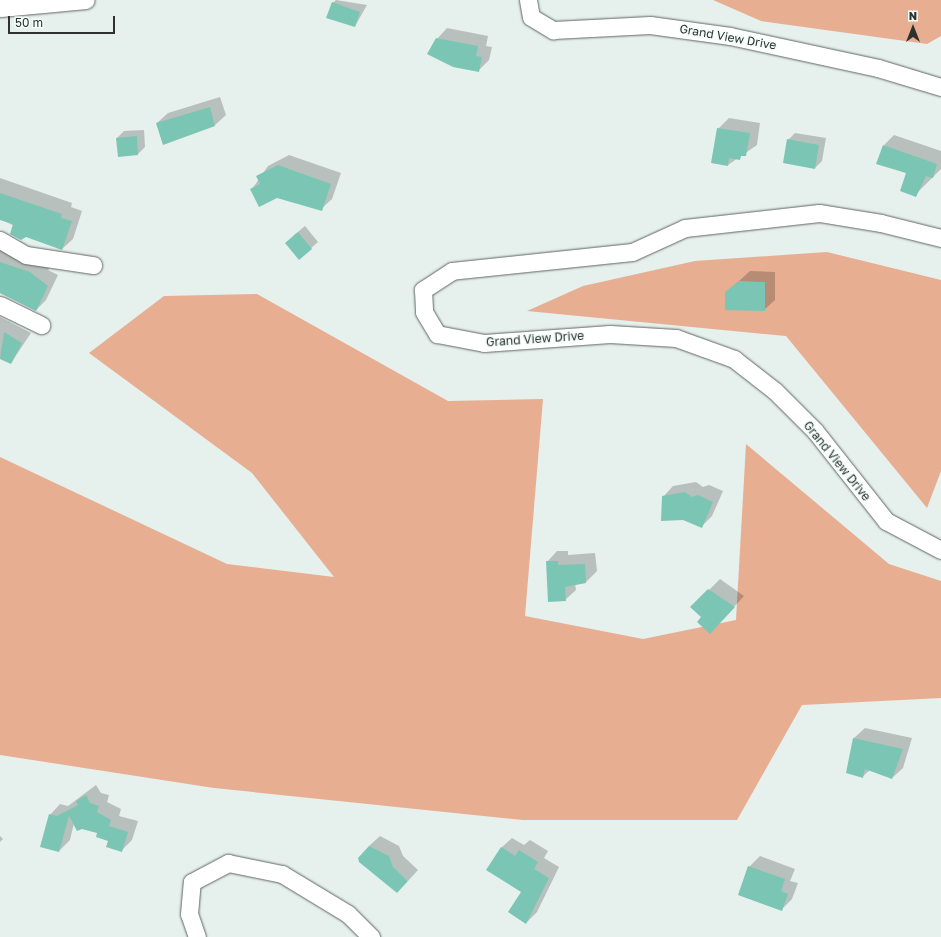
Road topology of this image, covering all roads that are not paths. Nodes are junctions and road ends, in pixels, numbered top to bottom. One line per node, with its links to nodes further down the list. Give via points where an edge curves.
1 (86, 0): 3 (street)
2 (528, 0): 4 (street, Grand View Drive, via 531,17 553,30 650,25 730,36 878,68)
3 (0, 8)
4 (941, 87)
5 (941, 238): 10 (street, Grand View Drive, via 881,223 820,214 686,228 632,252 452,271 423,290 424,312 437,334 484,343 610,334 676,338 734,359 775,391 815,431 886,521)
6 (0, 240): 7 (street, via 26,255)
7 (93, 265)
8 (0, 305): 9 (street)
9 (40, 325)
10 (941, 550)
11 (197, 937): 12 (street, via 189,914 192,882 228,863 282,874 348,914)
12 (371, 937)

